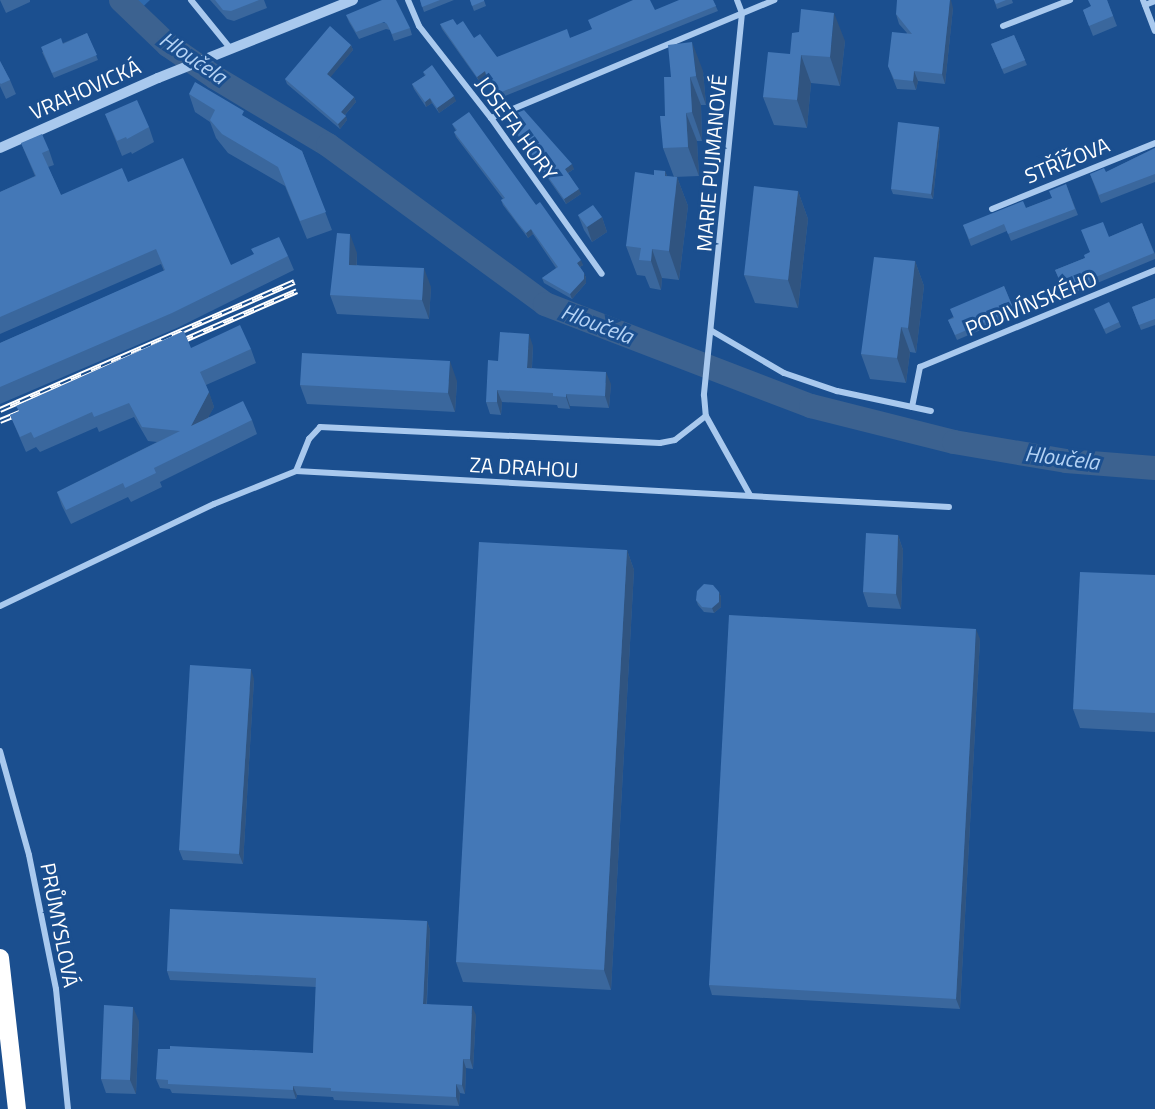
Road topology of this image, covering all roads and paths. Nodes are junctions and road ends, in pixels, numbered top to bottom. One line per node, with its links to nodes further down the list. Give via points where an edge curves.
1 (191, 0): 12 (street)
2 (353, 0): 12 (street, VRAHOVICKÁ)
3 (408, 0): 13 (street, JOSEFA HORY, via 419,26)
4 (737, 0): 9 (street, MARIE PUJMANOVÉ)
5 (774, 0): 9 (street)
6 (1070, 0): 10 (street)
7 (1155, 1): 8 (street)
8 (1144, 2): 11 (street)
9 (742, 13): 13 (street); 19 (street, MARIE PUJMANOVÉ)
10 (1004, 26)
11 (1155, 31)
12 (230, 48): 15 (street, VRAHOVICKÁ)
13 (491, 118): 18 (street, JOSEFA HORY)
14 (1155, 143): 16 (street, STŘÍŽOVA)
15 (0, 148)
16 (992, 209)
17 (1155, 270): 20 (street, PODIVÍNSKÉHO, via 920,367)
18 (602, 274)
19 (712, 331): 20 (street, via 784,373 837,391); 22 (street, MARIE PUJMANOVÉ, via 704,395)
20 (912, 407): 21 (street)
21 (931, 411)
22 (706, 416): 23 (street, ZA DRAHOU, via 675,440 638,442 320,427 309,439); 24 (street)
23 (296, 471): 24 (street, ZA DRAHOU); 26 (street, ZA DRAHOU, via 214,504)
24 (750, 495): 25 (street, ZA DRAHOU)
25 (949, 507)
26 (0, 606)
27 (0, 751): 30 (street, PRŮMYSLOVÁ, via 45,927 56,989)
28 (0, 958): 29 (highway)
29 (17, 1109)
30 (68, 1109)

